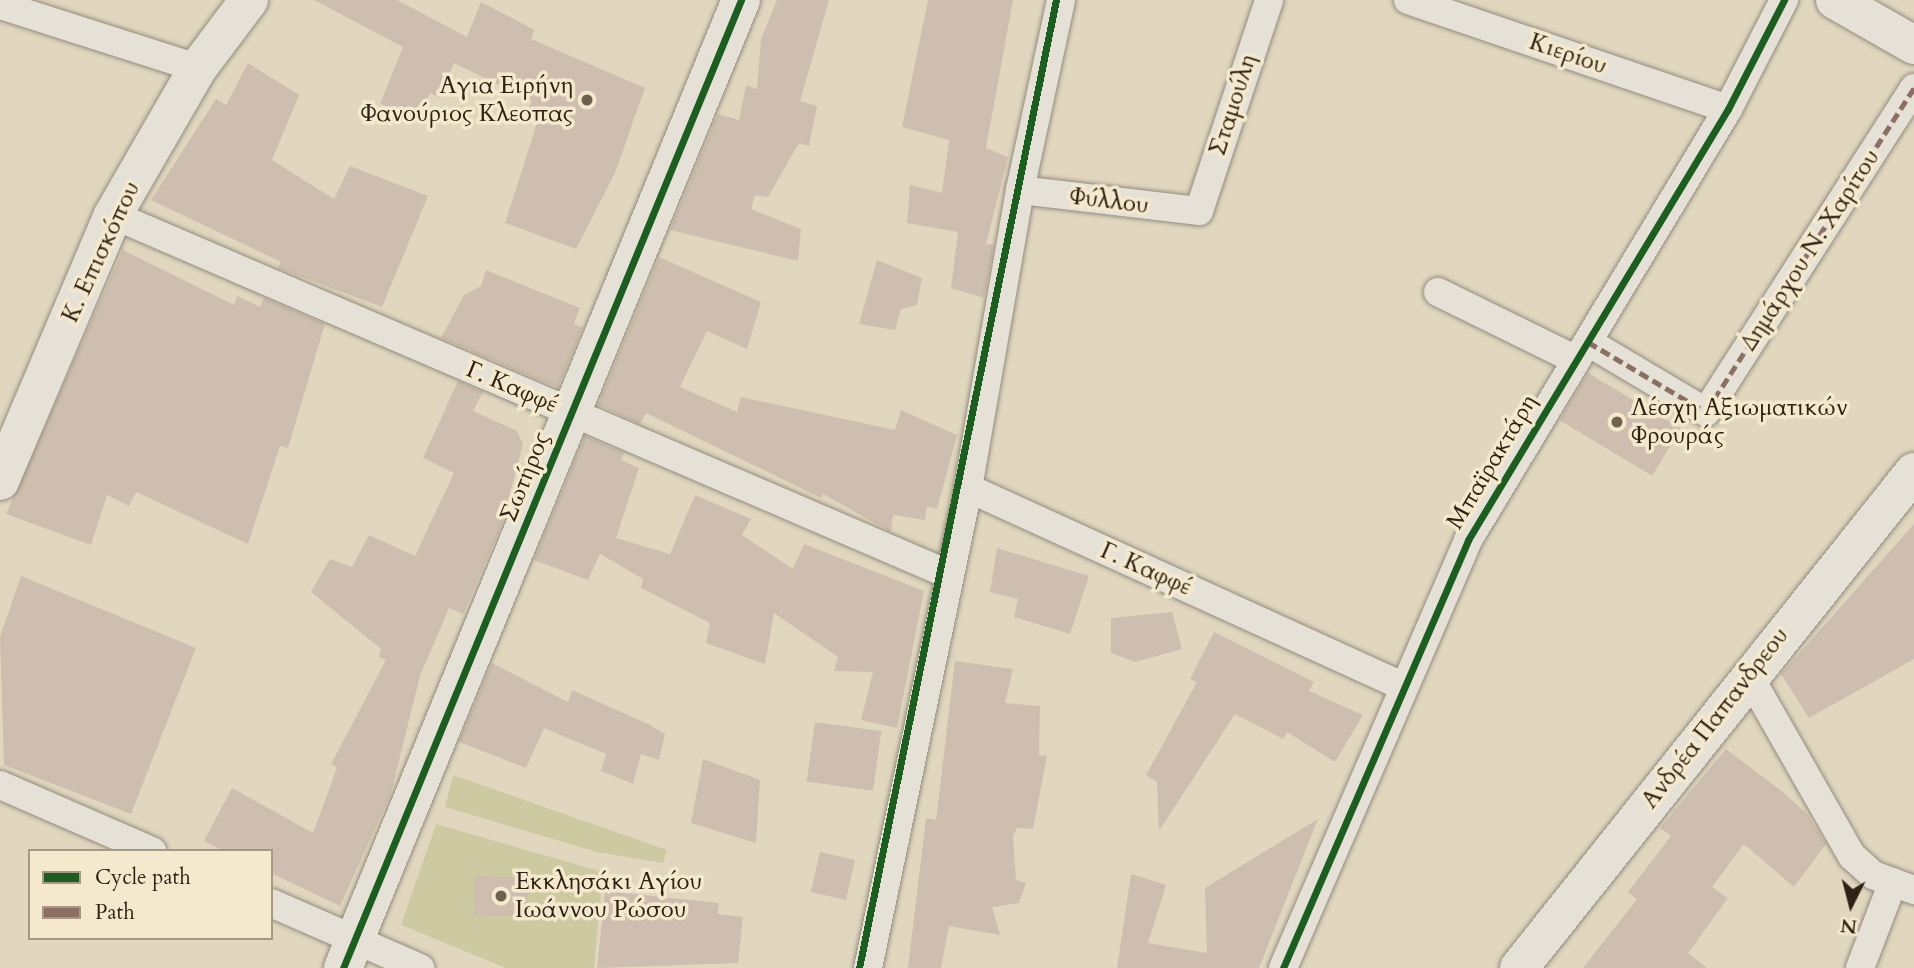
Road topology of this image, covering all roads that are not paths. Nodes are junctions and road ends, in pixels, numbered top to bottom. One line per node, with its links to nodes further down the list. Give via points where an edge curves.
1 (249, 0): 10 (street, Κ. Επισκόπου)
2 (741, 0): 18 (street, Σωτήρος)
3 (1060, 0): 13 (street)
4 (1269, 0): 14 (street, Σταμούλη)
5 (1408, 0): 12 (street, Κιερίου)
6 (1784, 0): 12 (street, Μπαϊρακτάρη)
7 (1835, 0): 9 (street)
8 (0, 5): 10 (street)
9 (1914, 44)
10 (198, 68): 15 (street, Κ. Επισκόπου)
11 (1914, 88): 17 (street, Δημάρχου Ν. Χαρίτου, via 1706,412)
12 (1728, 109): 17 (street, Μπαϊρακτάρη)
13 (1020, 191): 14 (street, Φύλλου); 21 (street)
14 (1199, 211)
15 (113, 215): 18 (street, Γ. Καφφέ); 20 (street, Κ. Επισκόπου)
16 (1438, 292): 17 (street)
17 (1582, 351): 24 (street, Μπαϊρακτάρη, via 1472,531)
18 (572, 412): 22 (street, Γ. Καφφέ); 29 (street, Σωτήρος)
19 (1914, 472): 23 (street, Ανδρέα Παπανδρεου)
20 (0, 481)
21 (968, 488): 22 (street); 24 (street, Γ. Καφφέ)
22 (950, 575): 31 (street)
23 (1748, 674): 27 (street, via 1852,856); 33 (street, Ανδρέα Παπανδρεου)
24 (1404, 687): 32 (street, Μπαϊρακτάρη)
25 (0, 785): 26 (street)
26 (147, 849)
27 (1903, 886): 34 (street)
28 (273, 904): 29 (street)
29 (349, 954): 30 (street)
30 (420, 968)
31 (867, 968)
32 (1283, 968)
33 (1519, 968)
34 (1860, 968)

